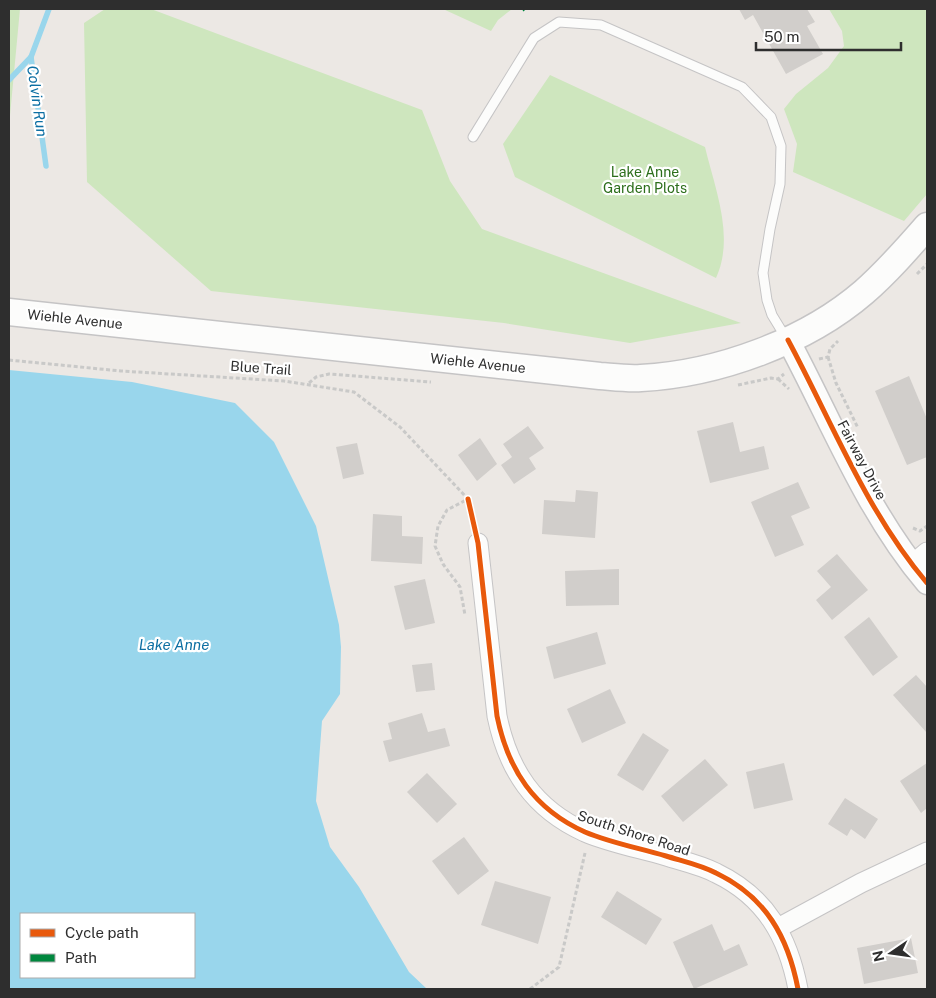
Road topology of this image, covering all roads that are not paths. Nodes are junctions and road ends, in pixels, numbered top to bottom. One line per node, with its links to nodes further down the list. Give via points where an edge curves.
1 (473, 137): 5 (lane, via 534,38 559,22 601,25 742,87 771,117 780,146 780,184 763,273 772,315)
2 (927, 226): 3 (main road, Wiehle Avenue)
3 (919, 241): 5 (main road, Wiehle Avenue, via 858,296 814,327)
4 (9, 312): 5 (main road, Wiehle Avenue, via 640,378 711,367)
5 (788, 340): 7 (street, Fairway Drive, via 882,521)
6 (478, 543): 10 (street, South Shore Road, via 496,716 512,764 525,786 563,820 586,832 718,874 740,887)
7 (920, 558): 8 (street, Fairway Drive)
8 (927, 582)
9 (927, 852): 10 (street)
10 (778, 928): 11 (street, South Shore Road, via 793,963)
11 (798, 989)

